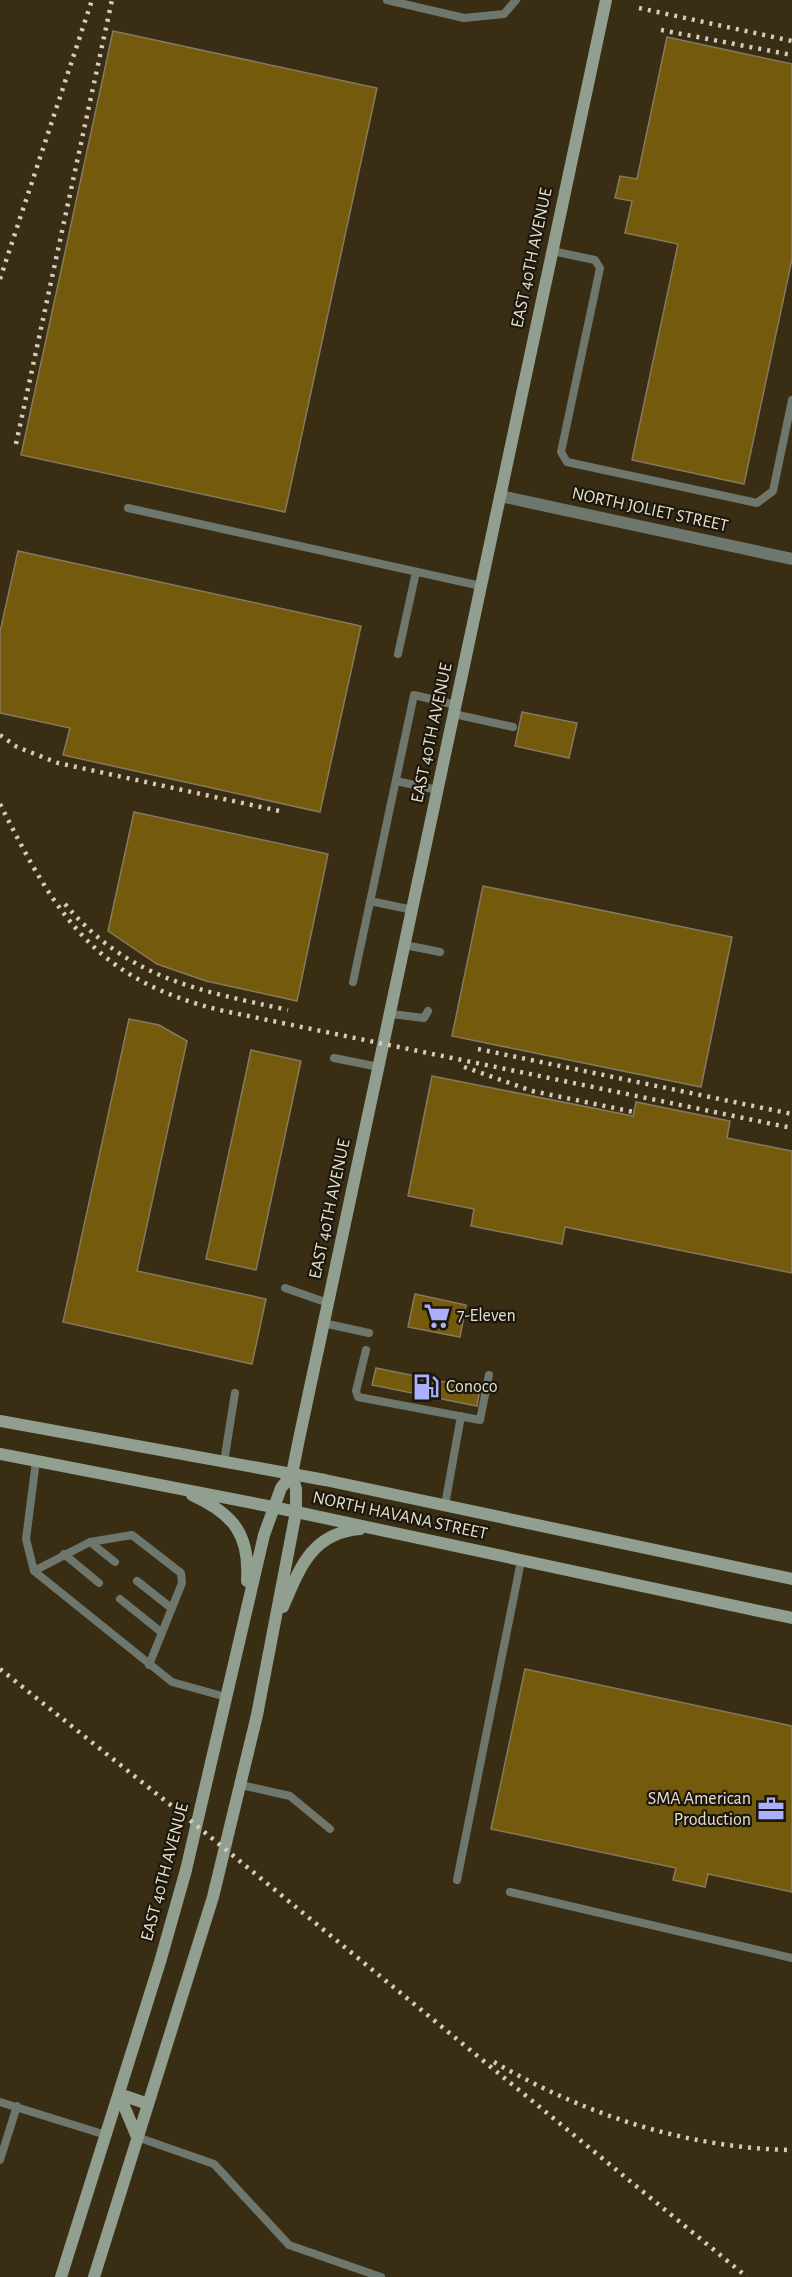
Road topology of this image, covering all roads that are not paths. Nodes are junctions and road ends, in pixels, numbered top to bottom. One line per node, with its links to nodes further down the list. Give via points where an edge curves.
1 (387, 0): 2 (lane, via 464,18 504,14)
2 (516, 0)
3 (606, 0): 4 (street, EAST 40TH AVENUE)
4 (552, 251): 5 (lane, via 595,260 600,268 561,452 567,462 757,503 773,491); 6 (street, EAST 40TH AVENUE)
5 (792, 400)
6 (500, 496): 8 (street, NORTH JOLIET STREET); 10 (street, EAST 40TH AVENUE)
7 (128, 508): 9 (lane)
8 (792, 559)
9 (416, 573): 10 (lane); 11 (lane)
10 (481, 586): 12 (street, EAST 40TH AVENUE)
11 (398, 654)
12 (455, 709): 13 (lane); 14 (lane, via 414,695); 15 (street, EAST 40TH AVENUE)
13 (513, 727)
14 (396, 781): 15 (lane); 16 (lane)
15 (438, 790): 17 (street, EAST 40TH AVENUE)
16 (370, 901): 17 (lane); 20 (lane)
17 (412, 910): 18 (street, EAST 40TH AVENUE)
18 (405, 945): 19 (lane); 22 (street, EAST 40TH AVENUE)
19 (440, 952)
20 (353, 982)
21 (428, 1011): 22 (lane, via 424,1018)
22 (391, 1014): 24 (street, EAST 40TH AVENUE)
23 (334, 1058): 24 (lane)
24 (380, 1067): 26 (street, EAST 40TH AVENUE)
25 (285, 1287): 26 (lane)
26 (328, 1303): 27 (street, EAST 40TH AVENUE)
27 (323, 1323): 28 (lane); 37 (street, EAST 40TH AVENUE)
28 (369, 1333)
29 (366, 1350): 32 (lane, via 358,1396)
30 (489, 1375): 32 (lane, via 481,1418)
31 (235, 1393): 36 (lane)
32 (461, 1416): 39 (lane)
33 (0, 1421): 36 (street, NORTH HAVANA STREET)
34 (0, 1454): 35 (street, NORTH HAVANA STREET)
35 (36, 1461): 38 (street, NORTH HAVANA STREET); 47 (lane, via 26,1539)
36 (224, 1462): 37 (street, NORTH HAVANA STREET)
37 (292, 1474): 39 (street, NORTH HAVANA STREET); 40 (street, EAST 40TH AVENUE); 41 (street, EAST 40TH AVENUE)
38 (174, 1487): 40 (street, NORTH HAVANA STREET); 52 (street, via 217,1508 235,1525 248,1559)
39 (445, 1505): 48 (street, NORTH HAVANA STREET)
40 (273, 1507): 41 (street, NORTH HAVANA STREET); 52 (street, EAST 40TH AVENUE)
41 (296, 1512): 42 (street, NORTH HAVANA STREET); 55 (street, EAST 40TH AVENUE)
42 (370, 1528): 45 (street, NORTH HAVANA STREET); 55 (street, via 330,1536 315,1548 297,1574)
43 (90, 1542): 44 (lane); 46 (lane); 53 (lane, via 132,1535 164,1559 183,1577)
44 (64, 1554): 47 (lane); 50 (lane)
45 (521, 1561): 54 (street, NORTH HAVANA STREET); 61 (lane)
46 (115, 1562)
47 (34, 1571): 57 (lane)
48 (792, 1579)
49 (137, 1581): 53 (lane)
50 (99, 1582)
51 (120, 1599): 56 (lane)
52 (246, 1606): 58 (street, EAST 40TH AVENUE)
53 (170, 1607): 56 (lane)
54 (792, 1618)
55 (274, 1627): 59 (street, EAST 40TH AVENUE)
56 (161, 1632): 57 (lane)
57 (149, 1665): 58 (lane, via 172,1682)
58 (226, 1697): 64 (street, EAST 40TH AVENUE, via 186,1870)
59 (241, 1785): 60 (lane, via 290,1796); 66 (street, EAST 40TH AVENUE, via 213,1897)
60 (330, 1829)
61 (456, 1880)
62 (510, 1892): 63 (lane)
63 (792, 1958)
64 (119, 2094): 66 (street); 68 (street, EAST 40TH AVENUE); 69 (street)
65 (0, 2102): 67 (lane)
66 (148, 2104): 69 (street, EAST 40TH AVENUE)
67 (17, 2106): 68 (lane); 70 (lane)
68 (106, 2135): 71 (street, EAST 40TH AVENUE)
69 (137, 2137): 72 (street, EAST 40TH AVENUE); 73 (lane, via 214,2164 289,2245)
70 (0, 2160)
71 (61, 2277)
72 (94, 2277)
73 (381, 2277)

